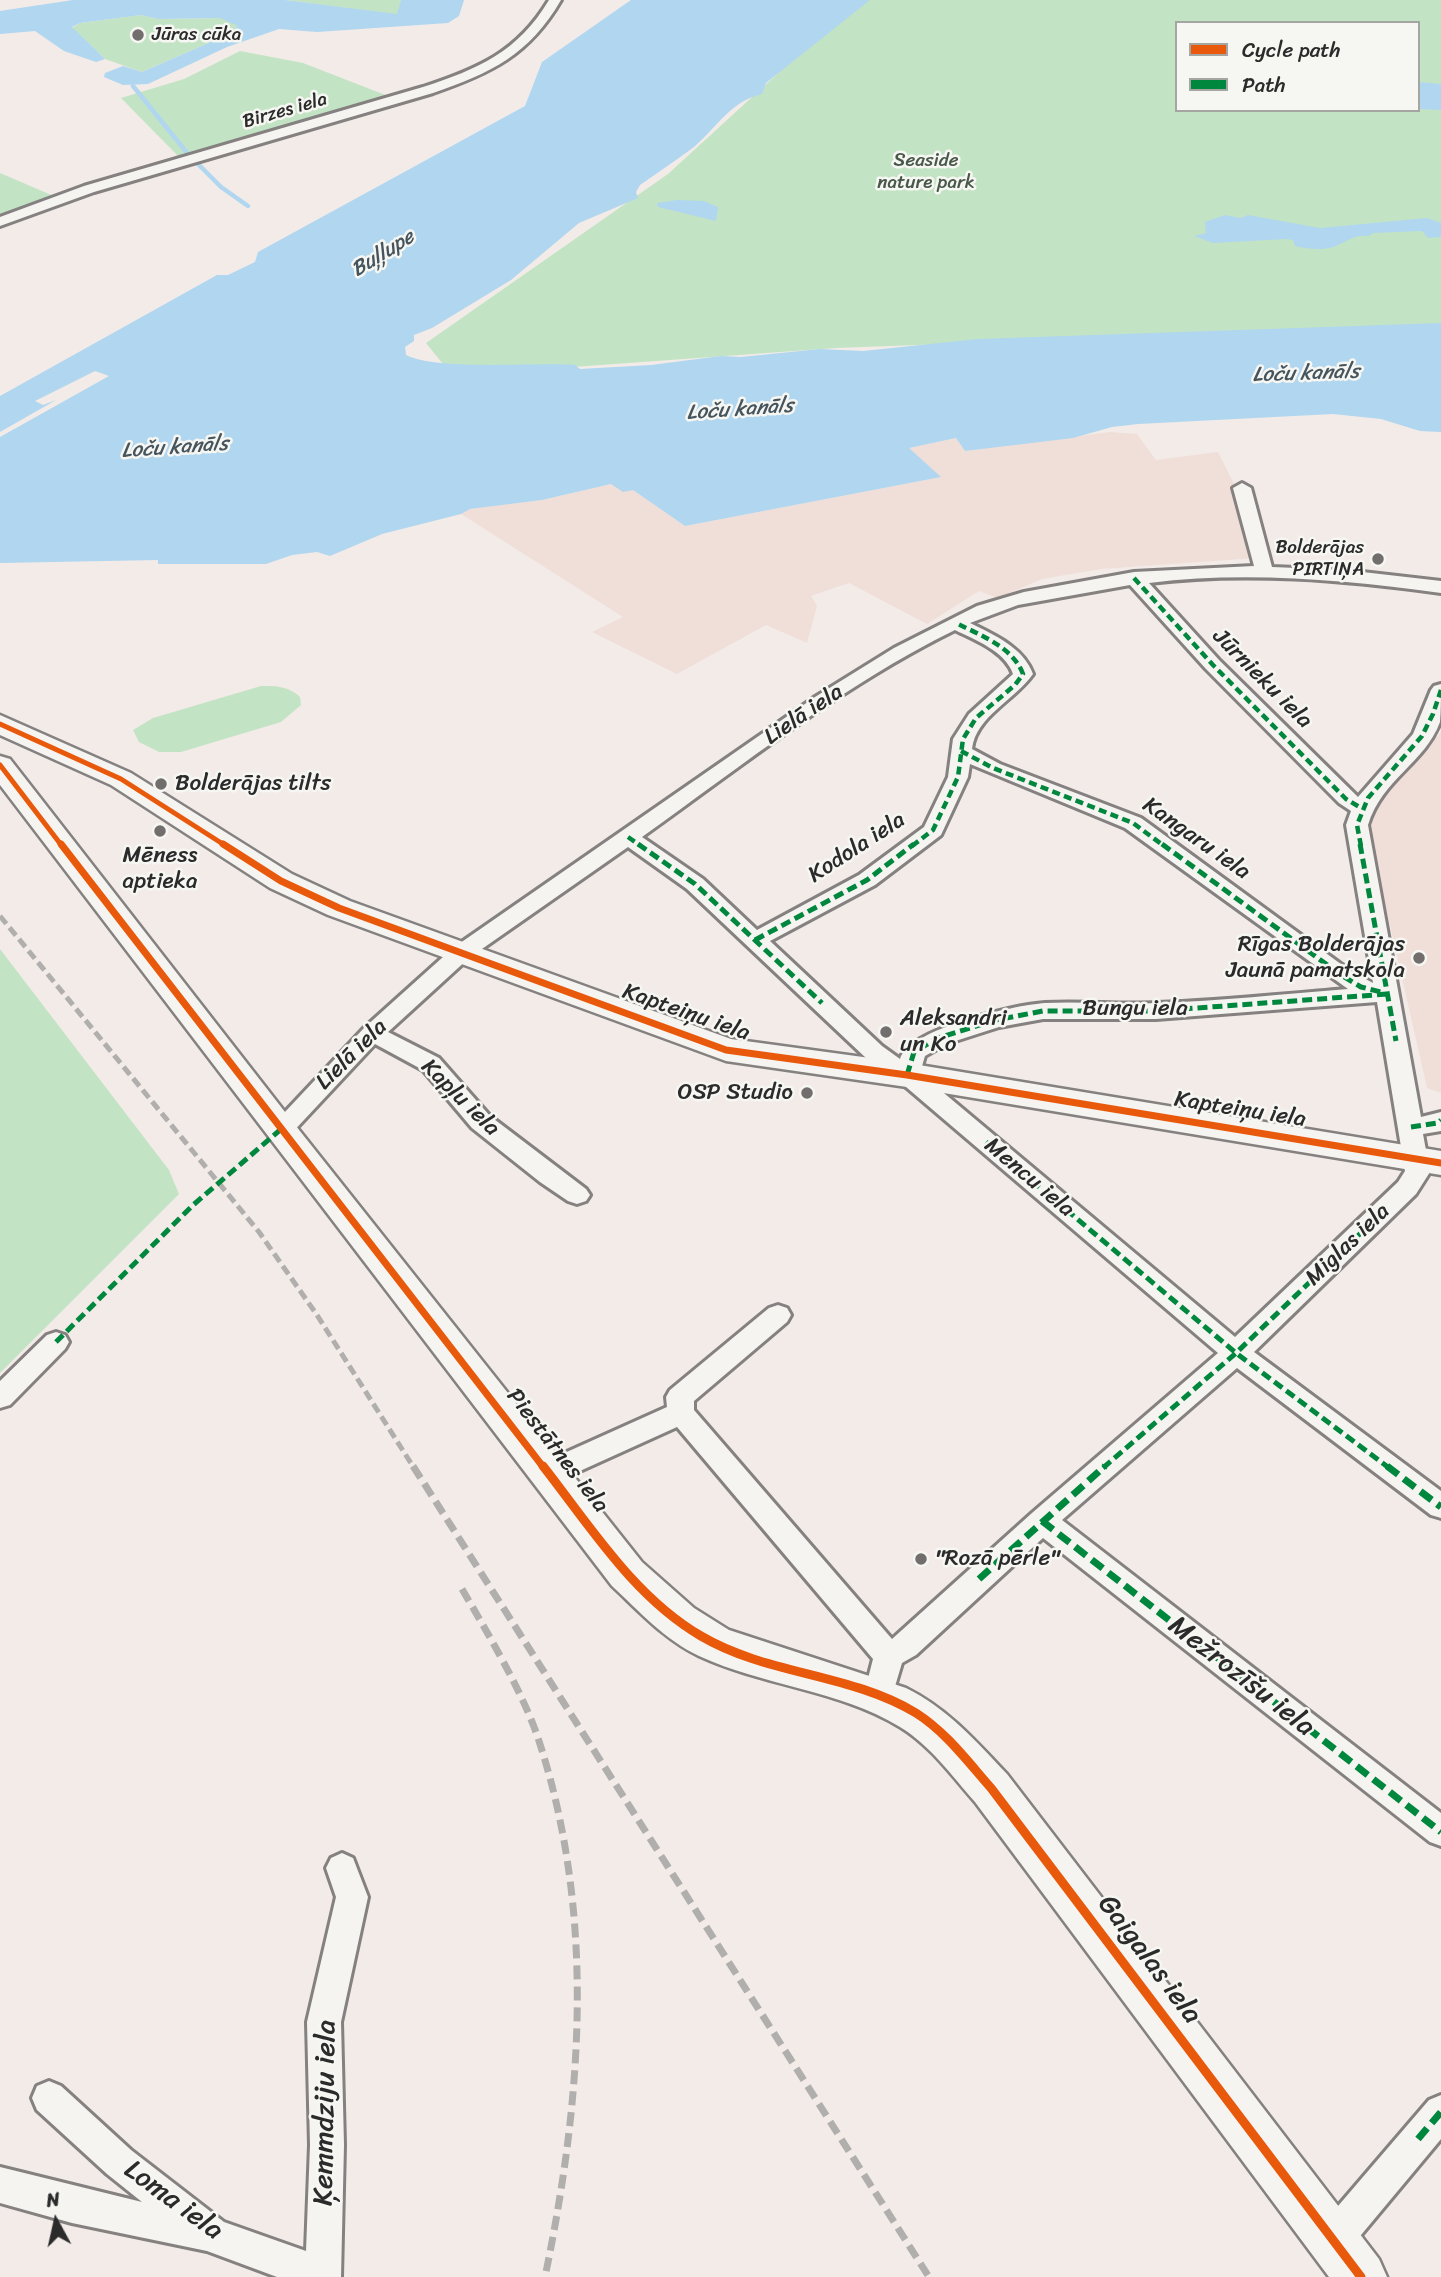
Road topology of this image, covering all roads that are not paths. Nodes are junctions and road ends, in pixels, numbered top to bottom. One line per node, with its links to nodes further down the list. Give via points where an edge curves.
1 (555, 0): 2 (street, Birzes iela, via 535,30 484,71 89,189)
2 (0, 222)
3 (1242, 488): 4 (street)
4 (1264, 570): 5 (street, Lielā iela); 6 (street, Lielā iela)
5 (1134, 578): 7 (street, Lielā iela, via 1015,601); 12 (street, Jūrnieku iela, via 1213,665 1346,799)
6 (1441, 587)
7 (956, 623): 10 (street, Kodola iela, via 1006,651 1023,674 976,718 962,739); 13 (street, Lielā iela, via 863,674)
8 (1441, 690): 12 (street, via 1436,711 1420,738)
9 (0, 723): 15 (street, Kapteiņu iela, via 121,779 281,881 339,908)
10 (961, 751): 14 (street, Kodola iela, via 958,777 933,830 867,880); 16 (street, Kangaru iela, via 1133,823 1341,975)
11 (0, 765): 20 (street, Piestātnes iela)
12 (1361, 808): 16 (street, via 1357,825)
13 (628, 837): 14 (street, Mencu iela, via 695,884); 15 (street, Lielā iela)
14 (755, 940): 18 (street, Mencu iela, via 874,1052)
15 (461, 953): 17 (street, Lielā iela); 18 (street, Kapteiņu iela, via 726,1050)
16 (1388, 994): 18 (street, Bungu iela, via 1168,1010 1043,1011 938,1038 914,1052); 21 (street)
17 (372, 1033): 20 (street, Lielā iela); 22 (street, Kapļu iela, via 431,1064 481,1122)
18 (907, 1076): 21 (street, Kapteiņu iela, via 1289,1137); 25 (street, Mencu iela)
19 (1441, 1120): 21 (street)
20 (280, 1129): 28 (street, Piestātnes iela)
21 (1423, 1150): 25 (street, Miglas iela, via 1418,1172 1407,1188)
22 (578, 1195)
23 (778, 1315): 27 (street, via 680,1397)
24 (56, 1342): 26 (street)
25 (1236, 1353): 29 (street, Mencu iela); 30 (street, Miglas iela)
26 (0, 1398)
27 (681, 1413): 28 (street); 31 (street)
28 (550, 1472): 31 (street, Piestātnes iela, via 627,1574 668,1612 713,1643 792,1671 835,1679)
29 (1441, 1507)
30 (1042, 1521): 31 (street, Miglas iela, via 905,1646); 32 (street, Mežrozīšu iela)
31 (884, 1675): 38 (street, Gaigalas iela, via 991,1788)
32 (1441, 1832)
33 (342, 1868): 40 (street, Ķemmdziju iela, via 352,1897 324,2022)
34 (49, 2098): 37 (street, Loma iela, via 119,2162)
35 (1441, 2112): 38 (street)
36 (0, 2185): 37 (street)
37 (213, 2236): 39 (street, Loma iela, via 300,2267)
38 (1333, 2240): 41 (street, Gaigalas iela)
39 (313, 2277)
40 (323, 2277)
41 (1361, 2277)

